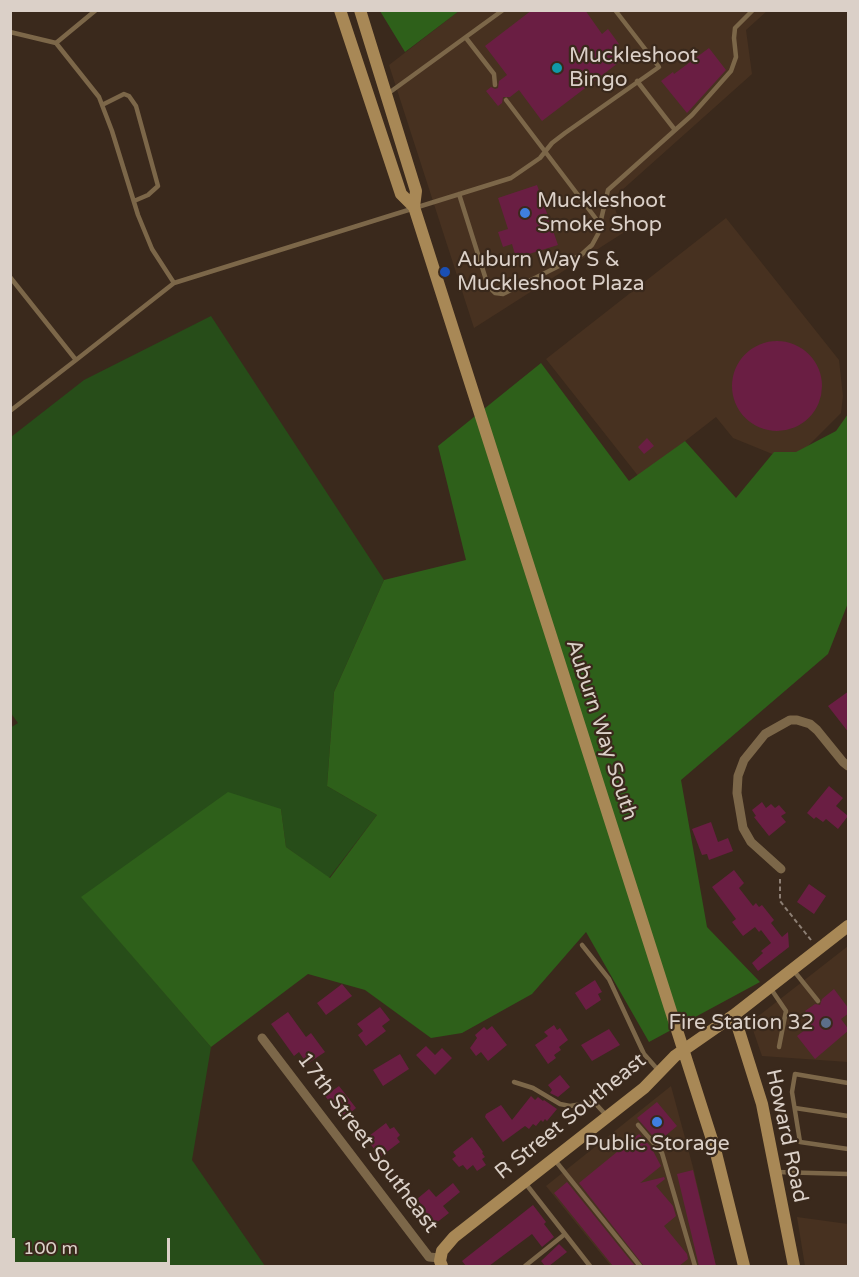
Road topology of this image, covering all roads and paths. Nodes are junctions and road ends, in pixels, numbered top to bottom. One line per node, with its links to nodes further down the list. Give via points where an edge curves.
1 (96, 10): 9 (lane)
2 (340, 10): 19 (main road, Auburn Way South, via 401,194)
3 (360, 10): 12 (main road, Auburn Way South)
4 (504, 10): 8 (lane)
5 (615, 10): 10 (lane, via 658,67)
6 (753, 10): 15 (lane, via 735,28 736,57 731,71)
7 (10, 32): 9 (lane)
8 (466, 38): 11 (lane, via 494,74); 12 (lane)
9 (56, 43): 14 (lane)
10 (637, 81): 15 (lane); 16 (lane)
11 (495, 85)
12 (386, 95): 19 (main road, Auburn Way South, via 416,191)
13 (506, 100): 16 (lane)
14 (102, 105): 18 (lane); 18 (lane, via 124,94 136,106 158,186)
15 (675, 130): 20 (lane, via 608,190)
16 (546, 150): 17 (lane, via 511,178); 20 (lane)
17 (459, 194): 19 (lane); 20 (lane, via 488,286 495,293 503,294 581,255 592,245)
18 (134, 201): 22 (lane, via 152,249)
19 (414, 207): 22 (lane); 54 (main road, Auburn Way South, via 694,1082)
20 (600, 224)
21 (10, 277): 23 (lane)
22 (174, 283): 23 (lane)
23 (76, 360): 24 (lane)
24 (10, 411)
25 (849, 766): 26 (street, via 817,730 797,720 765,734 744,760 736,793 742,828 750,842)
26 (781, 869): 29 (path, via 780,901)
27 (849, 926): 29 (main road, R Street Southeast)
28 (582, 945): 36 (lane, via 609,979 644,1054)
29 (819, 950): 30 (main road, R Street Southeast)
30 (793, 970): 31 (main road, R Street Southeast); 32 (lane)
31 (770, 987): 33 (main road, R Street Southeast); 35 (lane, via 786,1011)
32 (818, 1001)
33 (734, 1015): 36 (main road, R Street Southeast); 45 (main road, Howard Road, via 762,1104)
34 (262, 1038): 49 (street, 17th Street Southeast, via 429,1257)
35 (779, 1047)
36 (659, 1071): 41 (main road, R Street Southeast)
37 (514, 1082): 41 (lane, via 560,1104 594,1102)
38 (849, 1083): 39 (lane, via 795,1074)
39 (795, 1108): 40 (lane); 43 (lane, via 800,1143)
40 (849, 1116)
41 (608, 1117): 44 (main road, R Street Southeast)
42 (638, 1125): 53 (lane, via 663,1154)
43 (849, 1149)
44 (554, 1159): 47 (main road, R Street Southeast); 52 (lane)
45 (776, 1172): 46 (lane); 55 (main road, Howard Road)
46 (849, 1174)
47 (524, 1182): 48 (lane); 49 (main road, R Street Southeast, via 454,1237 444,1248)
48 (565, 1234): 50 (lane); 51 (lane)
49 (441, 1262)
50 (525, 1266)
51 (590, 1266)
52 (640, 1266)
53 (695, 1266)
54 (744, 1266)
55 (794, 1266)

